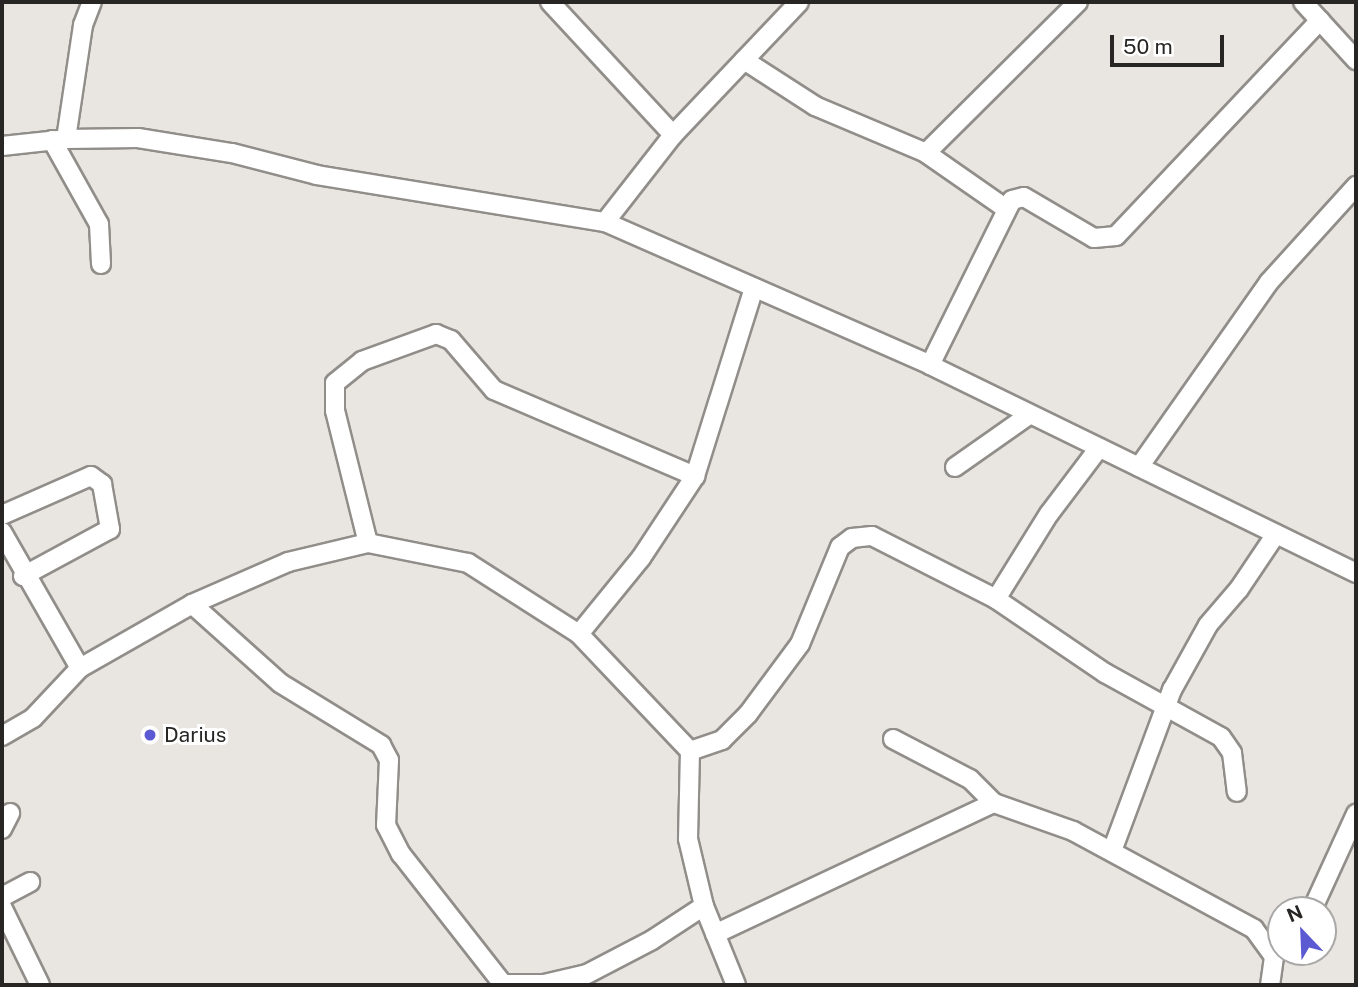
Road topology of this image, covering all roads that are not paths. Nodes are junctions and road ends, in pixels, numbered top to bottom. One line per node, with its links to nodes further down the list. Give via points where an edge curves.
1 (92, 2): 10 (street)
2 (550, 2): 9 (street)
3 (799, 2): 8 (street)
4 (1078, 2): 12 (street)
5 (1303, 2): 6 (street)
6 (1320, 20): 7 (street); 14 (street, via 1116,236 1105,241 1094,238 1024,197)
7 (1356, 60)
8 (744, 61): 9 (street); 12 (street, via 815,106)
9 (673, 135): 15 (street)
10 (59, 139): 11 (street); 15 (street, via 138,138 232,153 317,175); 16 (street, via 99,224)
11 (2, 146)
12 (926, 153): 14 (street)
13 (1356, 186): 22 (street, via 1269,282)
14 (1005, 208): 18 (street)
15 (605, 222): 17 (street)
16 (100, 264)
17 (754, 288): 18 (street); 23 (street)
18 (930, 365): 19 (street)
19 (1029, 415): 20 (street); 21 (street)
20 (1099, 447): 22 (street); 30 (street, via 1049,514)
21 (955, 467)
22 (1139, 467): 26 (street)
23 (695, 476): 27 (street, via 494,390 452,340 436,334 362,360 335,383 335,411); 32 (street, via 641,558)
24 (2, 514): 29 (street, via 91,476 102,484 110,529)
25 (2, 532): 29 (street)
26 (1276, 534): 28 (street); 34 (street, via 1240,589 1208,625)
27 (368, 543): 31 (street, via 288,562); 32 (street, via 468,563)
28 (1356, 573)
29 (23, 576): 33 (street)
30 (996, 599): 34 (street); 37 (street, via 872,536 852,538 840,547 800,644 748,714 722,740)
31 (192, 604): 33 (street); 53 (street, via 281,683 381,746 389,760 386,825 401,853)
32 (579, 634): 37 (street)
33 (79, 668): 35 (street, via 33,718)
34 (1166, 709): 38 (street, via 1221,737 1232,753); 43 (street)
35 (2, 736)
36 (893, 739): 39 (street, via 970,779)
37 (690, 751): 47 (street, via 688,839)
38 (1237, 792)
39 (994, 803): 43 (street); 49 (street)
40 (10, 813): 42 (street)
41 (1356, 814): 45 (street)
42 (2, 830)
43 (1112, 850): 50 (street, via 1254,929)
44 (30, 882): 46 (street)
45 (1318, 896)
46 (2, 897)
47 (704, 906): 49 (street); 53 (street, via 587,974 544,984)
48 (2, 907): 52 (street)
49 (715, 934): 54 (street)
50 (1267, 943)
51 (1274, 966): 55 (street)
52 (40, 985)
53 (502, 985)
54 (736, 985)
55 (1270, 985)

